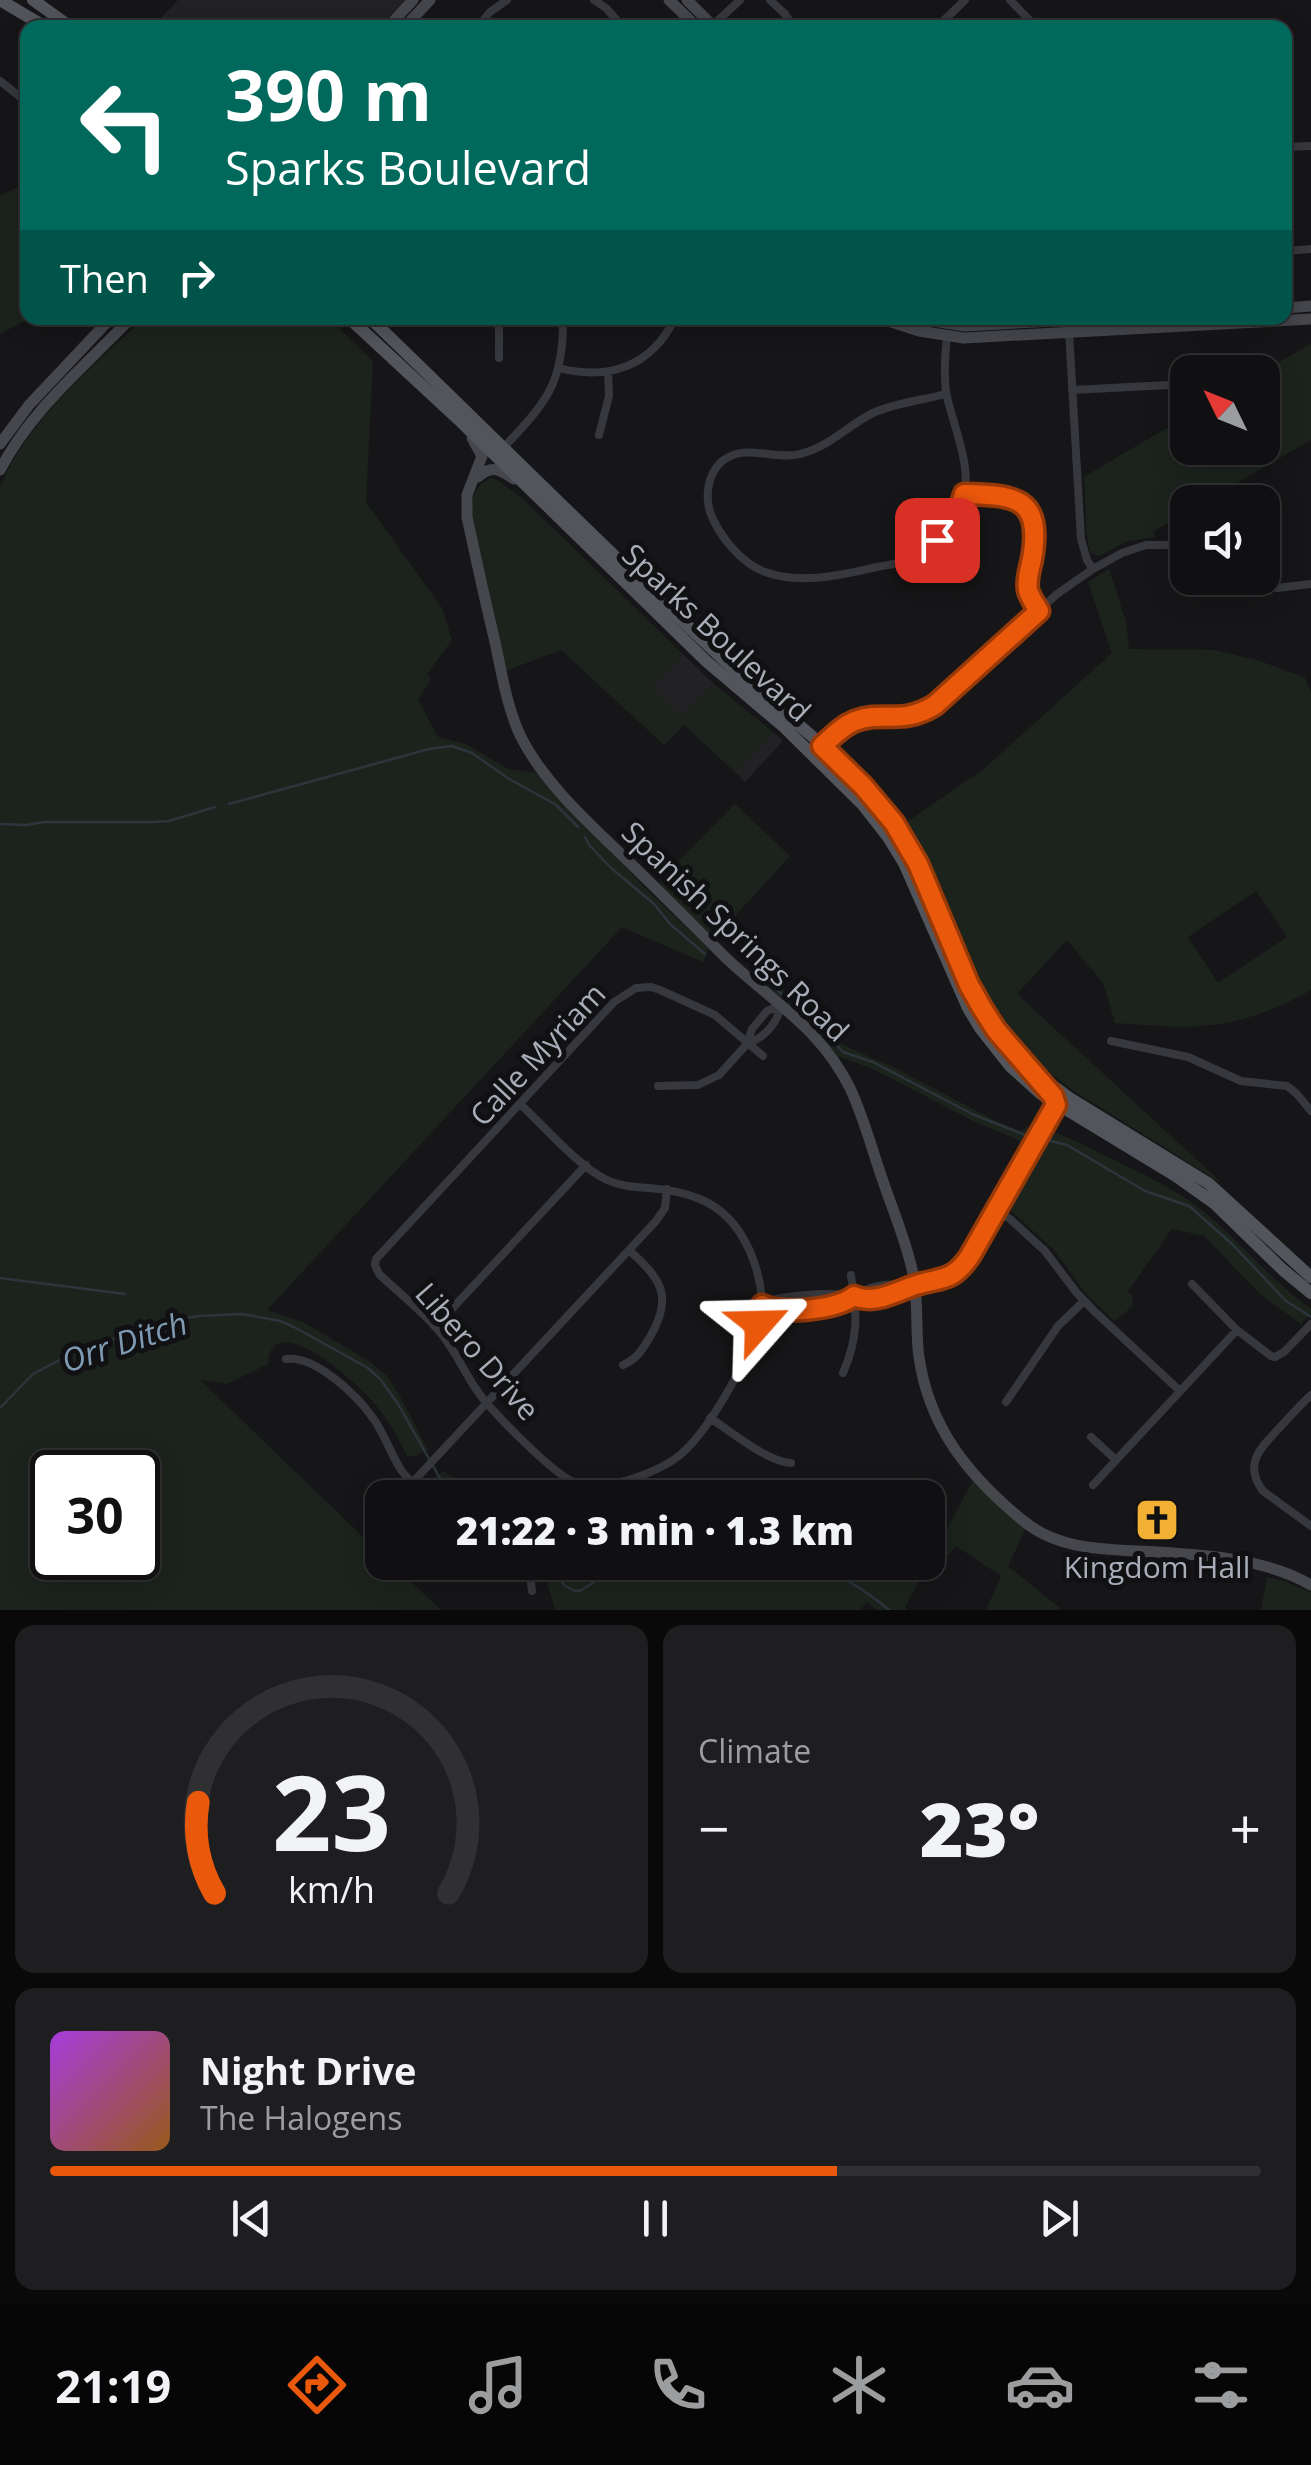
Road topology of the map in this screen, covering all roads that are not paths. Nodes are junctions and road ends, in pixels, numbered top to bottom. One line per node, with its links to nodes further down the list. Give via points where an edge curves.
1 (0, 0): 13 (main road)
2 (33, 0): 14 (main road)
3 (413, 0): 15 (street)
4 (430, 0): 16 (street)
5 (507, 0): 17 (street)
6 (594, 0): 18 (street)
7 (668, 0): 19 (street)
8 (687, 0): 20 (street)
9 (740, 0): 21 (street)
10 (770, 0): 22 (street)
11 (965, 0): 23 (street)
12 (1010, 0): 24 (street)
13 (33, 20)
14 (61, 20)
15 (394, 20)
16 (411, 20)
17 (483, 20)
18 (617, 20)
19 (689, 20)
20 (708, 20)
21 (720, 20)
22 (789, 20)
23 (944, 20)
24 (1030, 20)
25 (0, 81): 26 (street)
26 (20, 97)
27 (104, 325): 47 (street)
28 (124, 325): 49 (street, via 37,413)
29 (356, 325): 40 (main road, Sparks Boulevard)
30 (377, 325): 48 (main road, Sparks Boulevard)
31 (499, 325): 38 (street)
32 (563, 325): 39 (street)
33 (672, 325): 41 (street, via 651,351)
34 (900, 325): 37 (street)
35 (1054, 325): 37 (street)
36 (1068, 325): 43 (street)
37 (947, 336): 44 (street)
38 (499, 358)
39 (559, 368): 41 (street); 48 (street, via 542,404)
40 (403, 369): 45 (main road, Sparks Boulevard); 48 (main road, via 494,446)
41 (608, 372): 46 (street)
42 (1170, 385): 43 (street)
43 (1072, 390): 55 (street, via 1081,539)
44 (946, 394): 52 (street, via 960,438); 52 (street, via 874,413 802,454 732,455 711,477 706,501 714,524 738,554 766,572 801,579 908,560 944,532)
45 (461, 422): 50 (street, Spanish Springs Road, via 482,456); 51 (main road, Sparks Boulevard)
46 (599, 435)
47 (0, 444)
48 (504, 446): 53 (main road, via 506,457); 59 (main road, Sparks Boulevard)
49 (0, 470)
50 (472, 484): 51 (street, via 493,468); 60 (street, Spanish Springs Road, via 466,504 472,540 508,699 532,755 596,830)
51 (527, 487): 53 (main road, Sparks Boulevard)
52 (964, 494): 58 (street, via 1007,496 1030,510 1035,535 1027,581)
53 (581, 540): 59 (main road, Sparks Boulevard, via 706,661)
54 (1170, 545): 55 (street, via 1146,545)
55 (1093, 569): 58 (street)
56 (1311, 584): 57 (street)
57 (1280, 588)
58 (1039, 611): 59 (street, via 935,705 904,718 859,719)
59 (818, 751): 64 (main road, Sparks Boulevard, via 863,786 894,823 969,985 996,1030); 67 (main road, Sparks Boulevard, via 904,863 980,1028 1010,1066)
60 (781, 1005): 62 (street, via 752,1029); 78 (street, Spanish Springs Road, via 819,1040 852,1093)
61 (1111, 1041): 68 (street, via 1188,1056 1240,1081 1287,1086)
62 (748, 1044): 63 (street, Calle Myriam); 65 (street, via 713,1079); 66 (street, Calle Myriam, via 708,1011 651,987 636,988 614,1002)
63 (763, 1056)
64 (1031, 1068): 67 (main road); 69 (main road, Sparks Boulevard)
65 (658, 1086)
66 (520, 1104): 70 (street, Libero Drive); 74 (street, Calle Myriam)
67 (1056, 1105): 69 (main road, via 1065,1103); 72 (street); 79 (main road, Sparks Boulevard, via 1204,1196)
68 (1311, 1111)
69 (1165, 1156): 76 (main road, Sparks Boulevard, via 1224,1196)
70 (586, 1165): 71 (street, Libero Drive, via 621,1185); 84 (street)
71 (667, 1189): 73 (street, via 662,1214); 82 (street, Libero Drive, via 698,1197 732,1222 754,1265)
72 (996, 1210): 78 (street, via 958,1270); 81 (street, via 1051,1256)
73 (630, 1250): 87 (street, via 655,1275 664,1305 641,1353); 92 (street)
74 (375, 1265): 84 (street, Libero Drive)
75 (852, 1276): 80 (street)
76 (1311, 1278)
77 (1192, 1284): 85 (street)
78 (916, 1285): 80 (street, via 893,1295); 102 (street, Spanish Springs Road, via 919,1358 938,1422 966,1464 1031,1528 1062,1543 1218,1558)
79 (1311, 1293)
80 (854, 1296): 82 (street, via 819,1307); 88 (street, via 857,1327)
81 (1084, 1301): 89 (street); 91 (street, via 1058,1326)
82 (762, 1305): 93 (street, Libero Drive, via 752,1346)
83 (1311, 1324): 85 (street, via 1274,1357)
84 (435, 1326): 92 (street, Libero Drive)
85 (1237, 1330): 89 (street)
86 (286, 1359): 97 (street, via 305,1361 349,1392)
87 (623, 1364)
88 (843, 1372)
89 (1180, 1391): 95 (street)
90 (1311, 1395): 100 (street, via 1256,1456 1255,1478 1267,1495)
91 (1006, 1402)
92 (487, 1403): 93 (street, Libero Drive, via 563,1477 592,1486 662,1467 690,1446); 98 (street)
93 (710, 1418): 96 (street, via 778,1462)
94 (1091, 1437): 95 (street)
95 (1116, 1460): 99 (street)
96 (791, 1463)
97 (409, 1480)
98 (415, 1480)
99 (1093, 1485)
100 (1311, 1526)
101 (531, 1580): 103 (street)
102 (1311, 1585)
103 (532, 1590)

